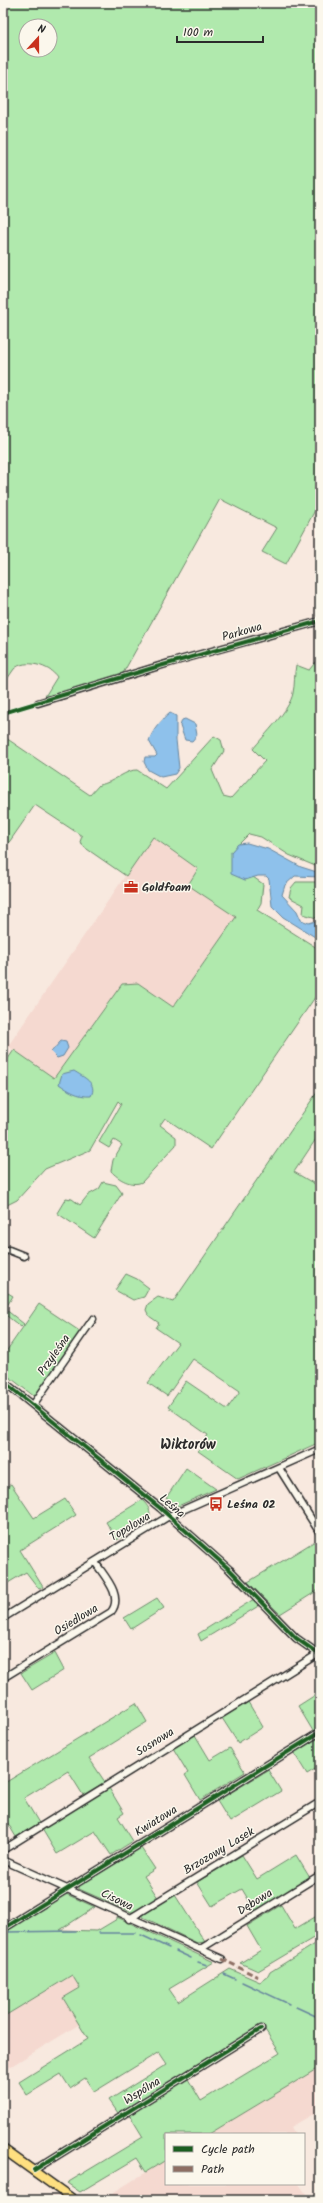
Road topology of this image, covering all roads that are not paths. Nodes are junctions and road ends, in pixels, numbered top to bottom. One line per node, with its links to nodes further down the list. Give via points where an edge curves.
1 (320, 621): 2 (street, Parkowa)
2 (38, 703)
3 (3, 1252): 4 (street, via 9,1250)
4 (24, 1256)
5 (93, 1319): 7 (street, Przyleśna)
6 (3, 1381): 7 (street, Leśna)
7 (33, 1405): 10 (street, Leśna)
8 (320, 1449): 9 (street, Topolowa)
9 (279, 1468): 10 (street, Topolowa); 11 (street)
10 (169, 1516): 12 (street, Topolowa); 14 (street, Leśna, via 230,1570 296,1638)
11 (320, 1533)
12 (95, 1562): 13 (street, Topolowa); 15 (street, Osiedlowa, via 116,1595 115,1607 111,1612)
13 (3, 1618)
14 (319, 1655): 18 (street, Sosnowa)
15 (3, 1678)
16 (320, 1732): 21 (street, Kwiatowa)
17 (320, 1802): 22 (street, Brzozowy Lasek)
18 (3, 1850)
19 (3, 1860): 21 (street, Cisowa)
20 (320, 1875): 24 (street, Dębowa)
21 (67, 1888): 22 (street, Cisowa); 23 (street, Kwiatowa)
22 (129, 1919): 24 (street, Cisowa, via 189,1946)
23 (3, 1929)
24 (202, 1948): 25 (street, Cisowa)
25 (222, 1959)
26 (261, 2029): 28 (street, Wspólna)
27 (3, 2149): 28 (main road)
28 (34, 2170): 29 (main road)
29 (74, 2200)

